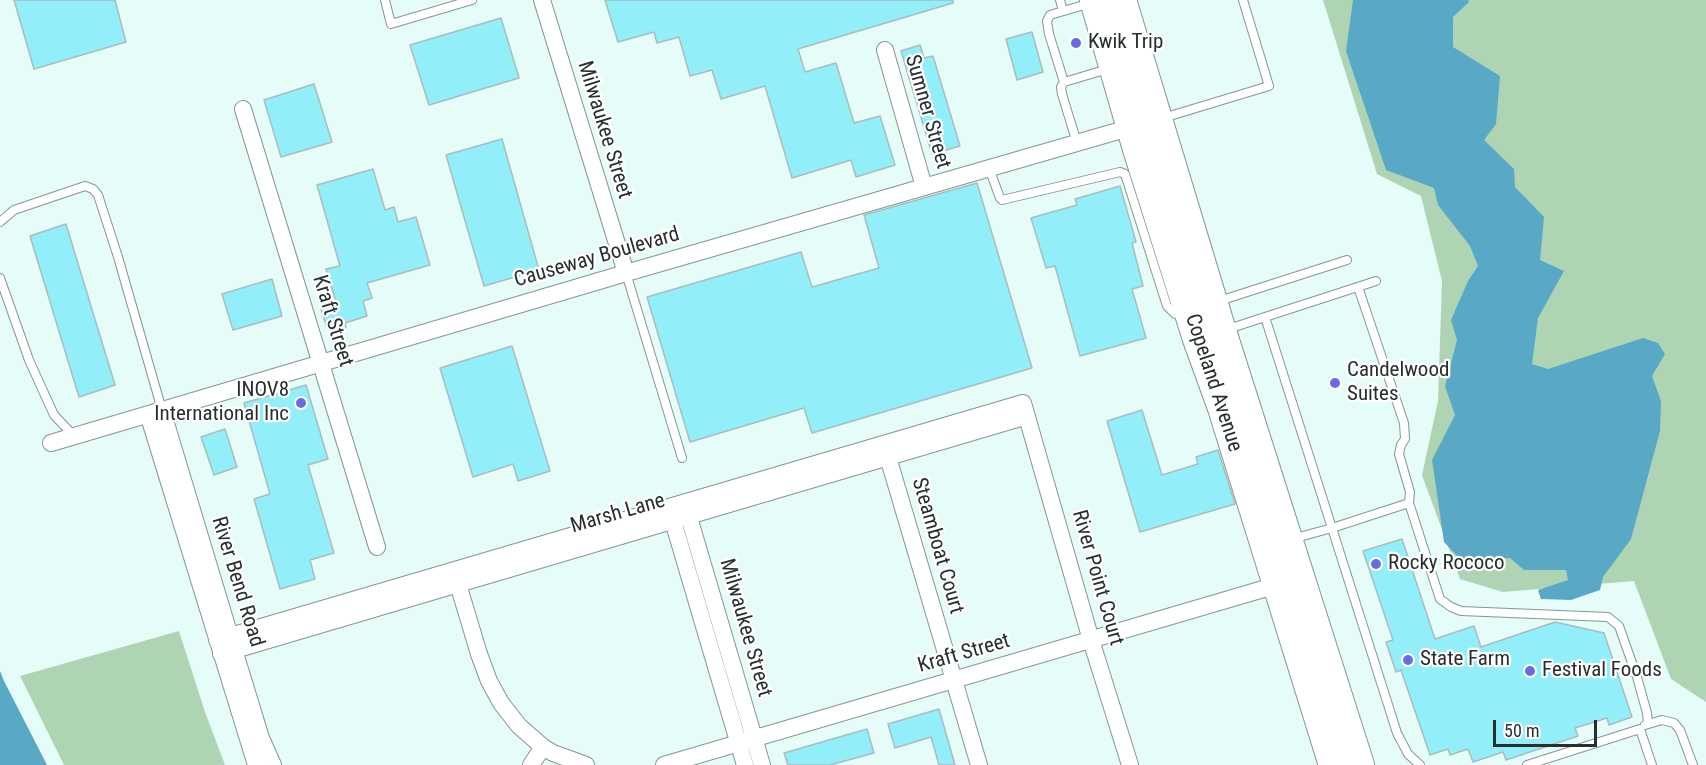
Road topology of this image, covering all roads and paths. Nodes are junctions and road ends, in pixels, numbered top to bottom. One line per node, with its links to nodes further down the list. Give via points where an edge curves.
1 (385, 0): 2 (lane, via 391,24)
2 (472, 0)
3 (542, 0): 18 (street, Milwaukee Street)
4 (1060, 0): 7 (lane)
5 (1243, 0): 12 (lane, via 1269,86)
6 (1104, 1): 7 (lane); 9 (highway, Copeland Avenue); 12 (highway, Copeland Avenue)
7 (1063, 11): 10 (lane, via 1050,15 1047,21)
8 (885, 50): 15 (street, Sumner Street)
9 (1115, 67): 10 (lane); 12 (highway, Copeland Avenue)
10 (1064, 82): 13 (lane, via 1062,94)
11 (243, 109): 25 (street, Kraft Street)
12 (1144, 124): 13 (street, Causeway Boulevard); 22 (highway, Copeland Avenue)
13 (1077, 143): 14 (street, Causeway Boulevard)
14 (989, 168): 15 (street, Causeway Boulevard); 22 (lane, via 1002,200 1125,174 1167,306 1175,314)
15 (924, 187): 18 (street, Causeway Boulevard)
16 (0, 222): 27 (lane, via 14,210 86,186 98,195 118,257)
17 (1347, 260): 22 (lane)
18 (626, 273): 25 (street, Causeway Boulevard); 32 (lane)
19 (0, 278): 28 (lane, via 29,360 54,415)
20 (1376, 281): 21 (lane)
21 (1358, 287): 23 (lane); 33 (lane, via 1404,423 1405,439 1399,454 1410,492)
22 (1201, 307): 24 (highway, Copeland Avenue)
23 (1265, 317): 24 (lane); 35 (lane)
24 (1209, 335): 31 (highway, Copeland Avenue); 36 (highway, Copeland Avenue)
25 (321, 363): 27 (street, Causeway Boulevard); 37 (street, Kraft Street)
26 (1025, 410): 30 (street, Marsh Lane); 40 (street, River Point Court)
27 (155, 412): 28 (street, Causeway Boulevard); 41 (street, River Bend Road)
28 (74, 436): 29 (street, Causeway Boulevard)
29 (51, 442)
30 (886, 450): 34 (street, Marsh Lane); 42 (street, Steamboat Court)
31 (1238, 457): 36 (highway, via 1250,471 1272,532); 39 (highway, Copeland Avenue)
32 (682, 458)
33 (1409, 504): 35 (lane); 43 (lane, via 1440,599 1451,607 1461,611 1608,617 1619,626 1647,713)
34 (679, 512): 38 (street, Marsh Lane); 44 (street, Milwaukee Street)
35 (1332, 528): 36 (lane); 57 (lane, via 1397,733 1408,754)
36 (1288, 540): 56 (highway, Copeland Avenue)
37 (377, 547)
38 (456, 577): 41 (street, Marsh Lane); 45 (street, via 489,681 507,711)
39 (1277, 585): 40 (street, Kraft Street); 55 (highway, Copeland Avenue)
40 (1091, 640): 42 (street, Kraft Street); 54 (street, River Point Court)
41 (226, 645): 46 (street, River Bend Road); 47 (street, River Bend Road)
42 (953, 681): 44 (street, Kraft Street); 53 (street, Steamboat Court)
43 (1644, 726): 58 (lane); 59 (lane); 60 (lane, via 1668,720 1677,726)
44 (746, 741): 50 (street, Kraft Street); 51 (street, Milwaukee Street); 52 (street, Milwaukee Street)
45 (548, 755): 48 (street); 49 (street)
46 (256, 765)
47 (273, 765)
48 (531, 765)
49 (586, 765)
50 (664, 765)
51 (745, 765)
52 (762, 765)
53 (979, 765)
54 (1130, 765)
55 (1334, 765)
56 (1359, 765)
57 (1420, 765)
58 (1527, 765)
59 (1652, 765)
60 (1693, 765)

